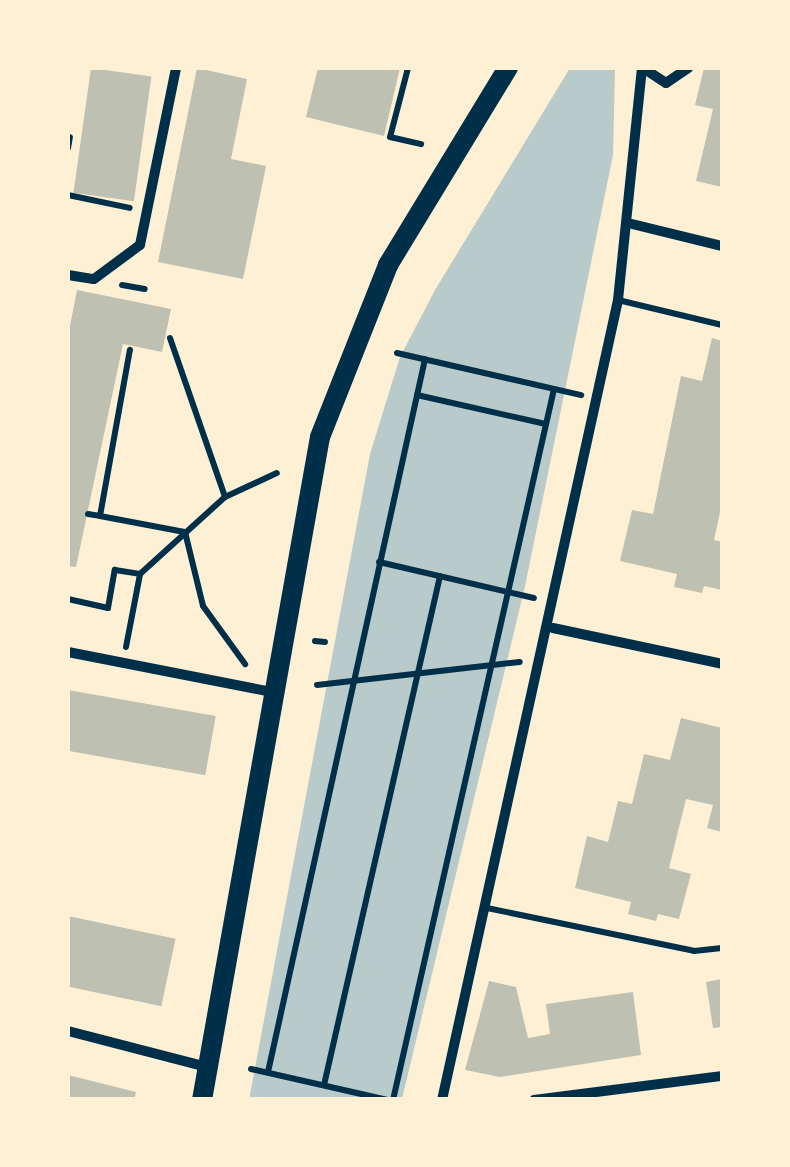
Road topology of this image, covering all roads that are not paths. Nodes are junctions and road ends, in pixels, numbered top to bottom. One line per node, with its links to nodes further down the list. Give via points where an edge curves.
1 (176, 68): 7 (street, via 140,244 94,279)
2 (508, 68): 13 (main road, via 388,265 332,404)
3 (642, 68): 4 (street, via 666,83); 5 (street)
4 (688, 68)
5 (632, 224): 6 (street); 8 (street)
6 (722, 246)
7 (68, 275)
8 (618, 300): 9 (lane); 10 (street)
9 (722, 325)
10 (553, 628): 12 (street); 14 (street)
11 (68, 652): 13 (street)
12 (722, 664)
13 (278, 694): 17 (main road)
14 (487, 908): 15 (lane, via 694,951); 20 (street)
15 (722, 948)
16 (68, 1032): 17 (street)
17 (208, 1068): 19 (main road)
18 (722, 1076): 21 (street)
19 (202, 1100)
20 (442, 1100)
21 (534, 1100)

